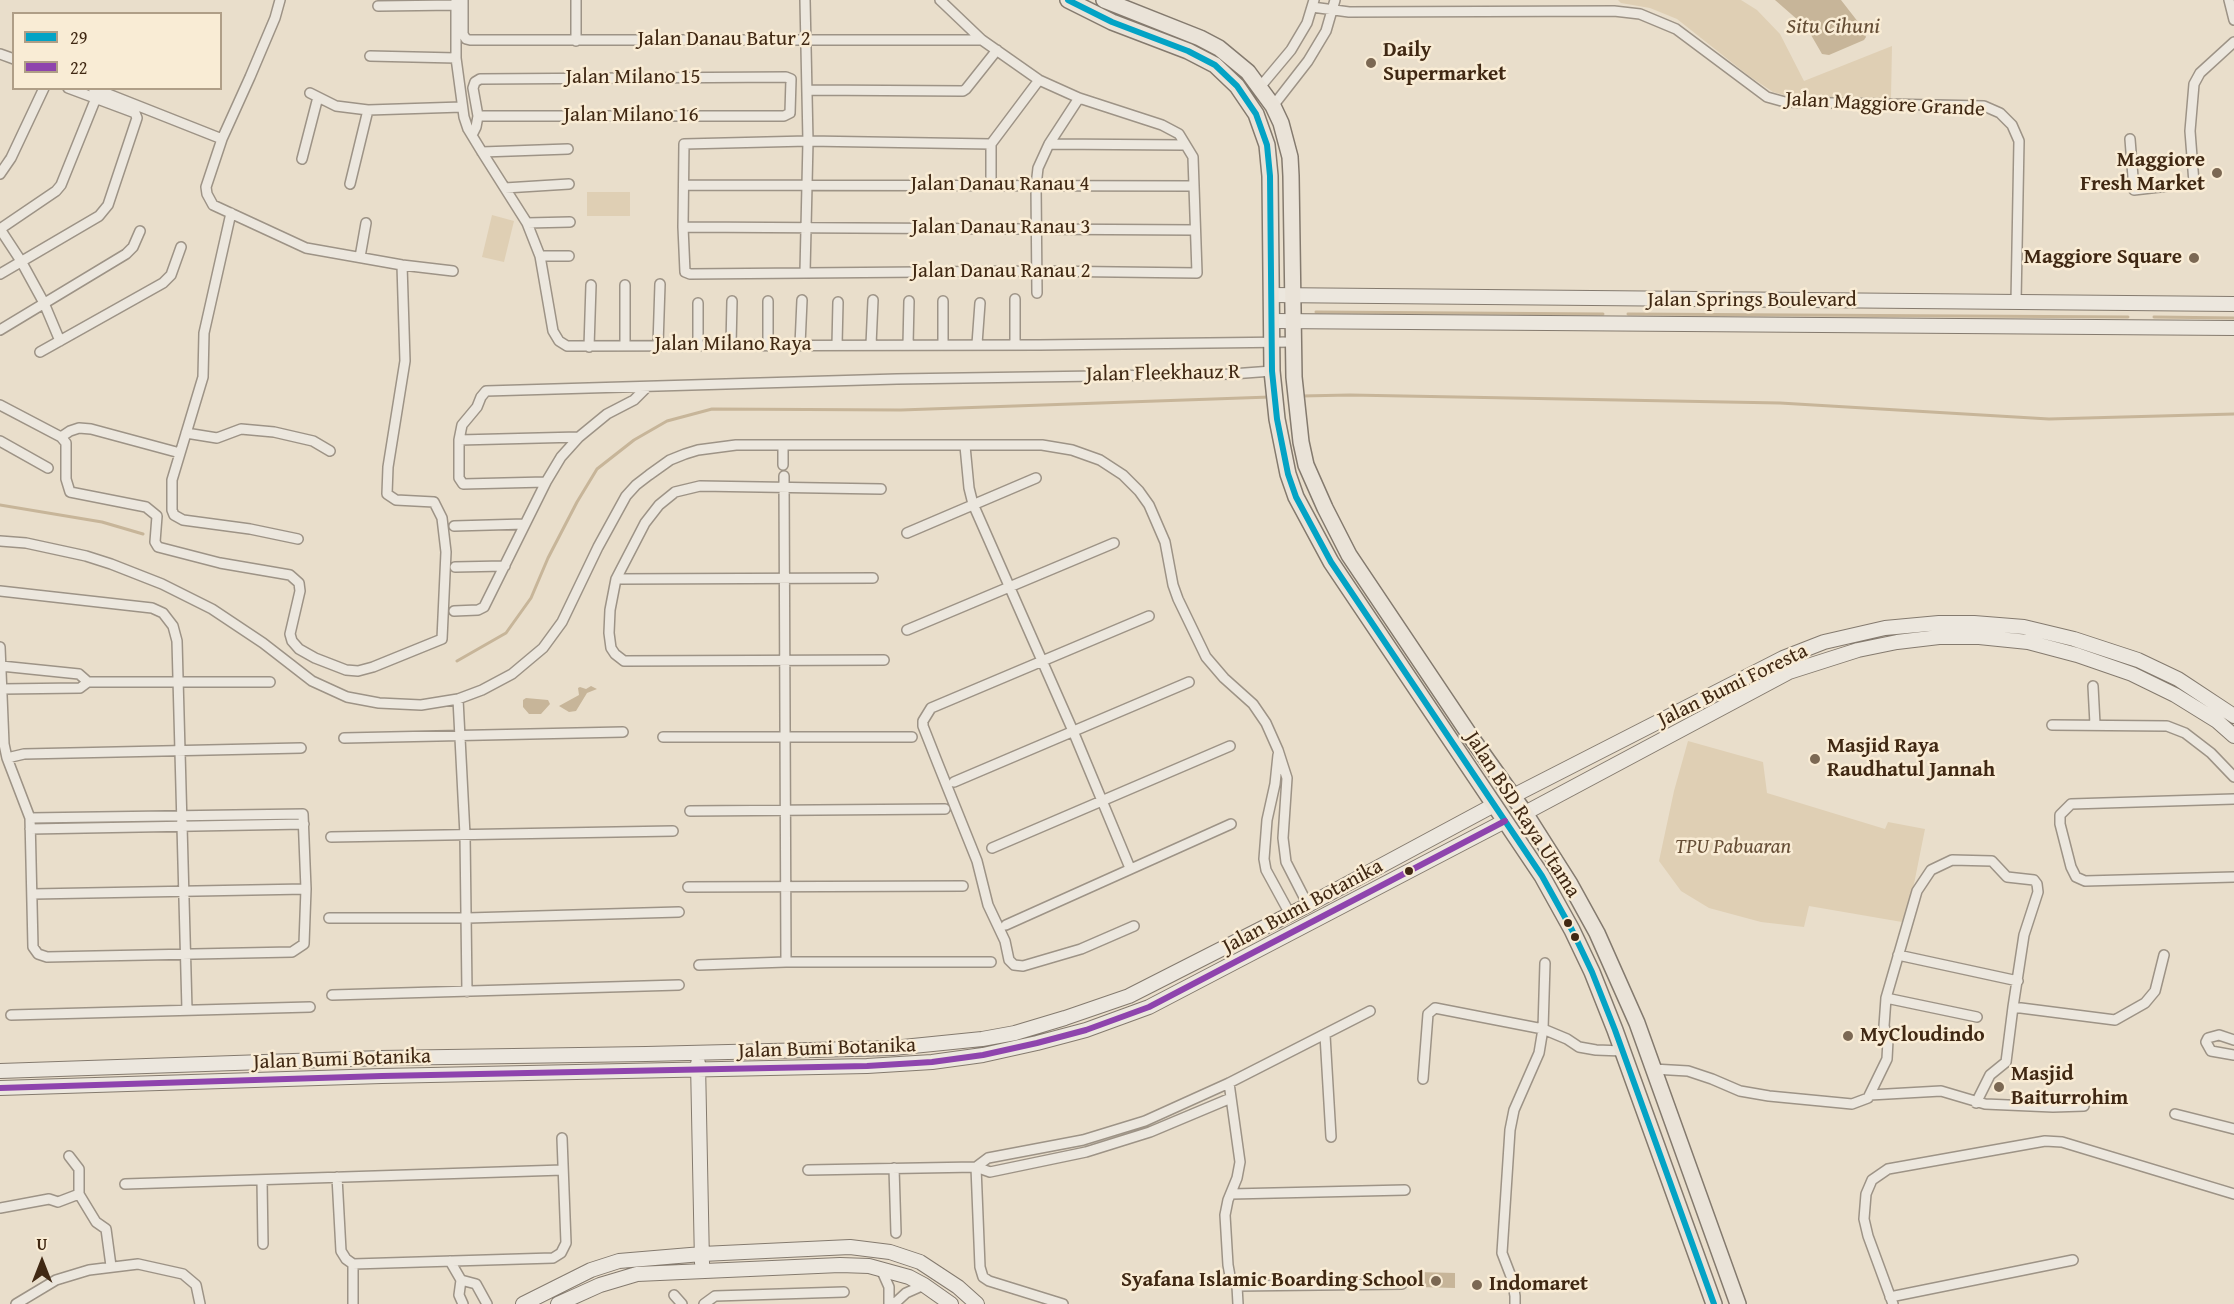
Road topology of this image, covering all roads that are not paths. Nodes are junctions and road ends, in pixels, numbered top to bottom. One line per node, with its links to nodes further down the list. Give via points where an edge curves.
1 (280, 0): 36 (street, via 255,68)
2 (576, 0): 18 (street)
3 (805, 0): 16 (street)
4 (939, 0): 17 (street)
5 (1068, 0): 78 (main road, Jalan BSD Raya Utama, via 1215,65 1249,101 1263,131 1269,166)
6 (1104, 0): 24 (main road, Jalan BSD Raya Utama, via 1219,48)
7 (1335, 0): 13 (street)
8 (1604, 0): 14 (street)
9 (2229, 0): 15 (street)
10 (458, 2): 12 (street); 18 (street, Jalan Danau Batur 2, via 466,39); 22 (street, Jalan Milano Raya)
11 (1313, 4): 13 (street, Jalan Maggiore Grande); 24 (street, via 1292,50)
12 (378, 6)
13 (1332, 10): 14 (street, Jalan Maggiore Grande); 30 (street, via 1326,31 1308,61)
14 (1603, 11): 89 (street, Jalan Maggiore Grande, via 1640,14 1676,29 1767,97 1785,102 1984,106 2000,113 2012,125 2019,141)
15 (2234, 21)
16 (807, 40): 17 (street, Jalan Danau Batur 2); 18 (street, Jalan Danau Batur 2); 27 (street)
17 (982, 40): 20 (street)
18 (576, 41)
19 (2234, 42): 37 (street, via 2200,73 2194,84 2190,131 2194,183 2134,189)
20 (997, 50): 23 (street); 27 (street, via 963,91)
21 (370, 56): 22 (street)
22 (456, 58): 31 (street, Jalan Milano Raya)
23 (1039, 81): 29 (street); 39 (street)
24 (1260, 87): 30 (main road, Jalan BSD Raya Utama)
25 (43, 90): 45 (street)
26 (79, 90): 28 (street)
27 (807, 90): 38 (street)
28 (95, 93): 36 (street); 61 (street, via 61,185); 68 (street, via 135,113 137,123 105,211)
29 (1079, 98): 40 (street); 41 (street, via 1172,129)
30 (1273, 106): 79 (main road, Jalan BSD Raya Utama, via 1290,158)
31 (462, 107): 32 (street); 35 (street, Jalan Milano Raya)
32 (368, 110): 44 (street, via 336,106 314,95); 46 (street)
33 (478, 116): 34 (street, Jalan Milano 16); 34 (street, Jalan Milano 15, via 474,88 480,79 786,77 791,79 790,113); 35 (street)
34 (784, 116)
35 (472, 135): 43 (street, Jalan Milano Raya)
36 (222, 139): 54 (street, via 206,187 213,205)
37 (2130, 139)
38 (808, 141): 39 (street); 48 (street, via 684,144); 49 (street)
39 (991, 144): 50 (street)
40 (1049, 144): 41 (street); 51 (street, via 1038,168)
41 (1184, 145): 52 (street, via 1193,157)
42 (568, 149): 43 (street)
43 (482, 152): 53 (street, Jalan Milano Raya)
44 (302, 159)
45 (0, 174)
46 (350, 184)
47 (569, 184): 53 (street)
48 (684, 185): 49 (street, Jalan Danau Ranau 4); 58 (street)
49 (807, 185): 50 (street, Jalan Danau Ranau 4); 59 (street)
50 (990, 185): 51 (street, Jalan Danau Ranau 4)
51 (1036, 186): 52 (street, Jalan Danau Ranau 4); 60 (street)
52 (1194, 186): 62 (street)
53 (505, 188): 57 (street, Jalan Milano Raya)
54 (231, 213): 67 (street, via 306,248); 121 (street, via 204,333 203,377)
55 (570, 222): 57 (street)
56 (366, 223): 67 (street)
57 (527, 223): 65 (street, Jalan Milano Raya)
58 (683, 227): 59 (street, Jalan Danau Ranau 3); 72 (street, Jalan Danau Ranau 2, via 684,269 690,274)
59 (806, 228): 60 (street, Jalan Danau Ranau 3); 72 (street)
60 (1036, 228): 62 (street, Jalan Danau Ranau 3); 71 (street)
61 (0, 229): 68 (street)
62 (1195, 230): 71 (street, Jalan Danau Ranau 2, via 1197,273)
63 (140, 231): 90 (street, via 134,247 126,254)
64 (181, 247): 101 (street, via 171,274 163,283)
65 (540, 256): 66 (street); 116 (street, Jalan Milano Raya, via 553,331 567,346)
66 (569, 256)
67 (360, 257): 69 (street)
68 (21, 261): 73 (street); 90 (street)
69 (402, 265): 70 (street); 139 (street, via 405,361 387,494 396,500 434,502 442,518 446,552 442,639 358,671 315,658 299,649 290,634 300,591 295,579 158,547)
70 (453, 271)
71 (1037, 271): 72 (street, Jalan Danau Ranau 2); 77 (street)
72 (805, 272)
73 (0, 274)
74 (660, 284): 105 (street)
75 (591, 285): 116 (street)
76 (625, 285): 104 (street)
77 (1037, 293)
78 (1271, 295): 79 (main road, Jalan Springs Boulevard); 95 (main road, Jalan BSD Raya Utama)
79 (1292, 296): 83 (main road, Jalan Springs Boulevard); 96 (main road, Jalan BSD Raya Utama)
80 (1015, 299): 113 (street)
81 (802, 300): 107 (street)
82 (873, 300): 109 (street)
83 (1615, 300): 89 (main road, Jalan Springs Boulevard); 97 (main road)
84 (732, 301): 106 (street)
85 (768, 301): 115 (street)
86 (909, 301): 110 (street)
87 (943, 301): 111 (street)
88 (838, 302): 108 (street)
89 (2016, 302): 93 (main road, Jalan Springs Boulevard)
90 (44, 303): 100 (street); 101 (street)
91 (698, 303): 114 (street)
92 (980, 303): 112 (street)
93 (2141, 303): 94 (main road, Jalan Springs Boulevard); 98 (main road)
94 (2234, 304)
95 (1272, 321): 96 (main road, Jalan Springs Boulevard); 102 (main road, Jalan BSD Raya Utama)
96 (1293, 322): 97 (main road, Jalan Springs Boulevard); 103 (main road, Jalan BSD Raya Utama)
97 (1615, 325): 98 (main road, Jalan Springs Boulevard)
98 (2142, 327): 99 (main road, Jalan Springs Boulevard)
99 (2234, 328)
100 (0, 330)
101 (60, 341): 117 (street)
102 (1273, 342): 103 (street, Jalan Milano Raya); 113 (street, Jalan Milano Raya); 118 (main road, Jalan BSD Raya Utama)
103 (1293, 342): 188 (main road, Jalan BSD Raya Utama, via 1298,420 1306,465 1324,508 1349,555)
104 (626, 345): 105 (street, Jalan Milano Raya); 116 (street, Jalan Milano Raya)
105 (658, 345): 114 (street, Jalan Milano Raya)
106 (731, 345): 114 (street, Jalan Milano Raya); 115 (street, Jalan Milano Raya)
107 (800, 345): 108 (street, Jalan Milano Raya); 115 (street, Jalan Milano Raya)
108 (837, 345): 109 (street, Jalan Milano Raya)
109 (871, 345): 110 (street, Jalan Milano Raya)
110 (908, 345): 111 (street, Jalan Milano Raya)
111 (943, 345): 112 (street, Jalan Milano Raya)
112 (977, 345): 113 (street, Jalan Milano Raya)
113 (1015, 345)
114 (698, 346)
115 (768, 346)
116 (589, 347)
117 (40, 352)
118 (1273, 374): 119 (street, Jalan Fleekhauz R); 191 (main road, Jalan BSD Raya Utama, via 1288,474 1315,536)
119 (647, 387): 123 (street); 124 (street, Jalan Fleekhauz R, via 486,391 462,425)
120 (0, 405): 122 (street)
121 (186, 433): 128 (street, via 217,438 241,429 274,432 313,441); 129 (street)
122 (61, 437): 129 (street, via 70,431 91,429); 139 (street, via 66,443 70,492 146,507)
123 (579, 438): 124 (street); 134 (street)
124 (459, 440): 134 (street, via 459,478 463,484)
125 (0, 441): 131 (street)
126 (783, 446): 127 (street); 130 (street); 169 (street, via 735,445 698,450 670,460 636,484 618,507 562,622 543,648 512,674)
127 (966, 446): 137 (street); 184 (street, via 1042,445 1072,450 1100,460 1139,491 1155,515 1178,599 1206,657 1253,704)
128 (330, 451)
129 (180, 453): 138 (street, via 172,480)
130 (783, 465)
131 (48, 468)
132 (784, 476): 135 (street)
133 (1036, 478): 137 (street)
134 (546, 482): 140 (street)
135 (784, 489): 136 (street); 148 (street); 150 (street, via 700,486 675,492 645,523)
136 (881, 489)
137 (973, 504): 142 (street); 151 (street)
138 (172, 510): 139 (street); 143 (street, via 183,520)
139 (157, 516)
140 (525, 524): 141 (street); 146 (street)
141 (454, 526)
142 (907, 533)
143 (298, 539)
144 (0, 541): 169 (street, via 86,556 162,584 212,609 312,681 347,697 379,704 422,705)
145 (1114, 543): 151 (street)
146 (505, 566): 147 (street); 153 (street, via 484,606)
147 (454, 567)
148 (784, 578): 149 (street); 150 (street); 157 (street)
149 (873, 578)
150 (616, 579): 157 (street, via 609,633 611,648 624,661)
151 (1010, 585): 155 (street); 159 (street)
152 (0, 591): 165 (street, via 152,608 163,613 177,641)
153 (454, 611)
154 (1149, 616): 159 (street)
155 (907, 630)
156 (0, 647): 160 (street)
157 (785, 660): 158 (street); 176 (street)
158 (884, 660)
159 (1041, 661): 173 (street); 221 (street, via 931,708 923,726 1014,965 1023,966 1081,949)
160 (1, 666): 161 (street, via 79,674); 167 (street)
161 (88, 682): 165 (street); 167 (street, via 80,688)
162 (270, 682): 165 (street)
163 (1189, 682): 173 (street)
164 (1736, 682): 168 (main road); 170 (main road, Jalan Bumi Foresta, via 1783,658 1858,633 1920,624 1974,622 2074,639 2138,660 2178,679); 188 (main road, Jalan Bumi Foresta)
165 (178, 683): 183 (street)
166 (2093, 686): 171 (street)
167 (2, 688): 185 (street)
168 (1744, 696): 177 (main road, Jalan Bumi Foresta, via 1789,672 1858,650 1918,639 1979,637 2028,642 2132,674 2175,695); 195 (main road, Jalan Bumi Foresta)
169 (458, 699): 175 (street)
170 (2234, 716)
171 (2095, 724): 172 (street); 186 (street, via 2176,729 2211,753)
172 (2052, 725)
173 (1073, 730): 187 (street); 190 (street)
174 (623, 732): 175 (street)
175 (460, 736): 180 (street); 204 (street)
176 (785, 736): 178 (street); 179 (street); 193 (street)
177 (2234, 736)
178 (663, 737)
179 (912, 737)
180 (344, 738)
181 (1230, 746): 190 (street)
182 (301, 748): 183 (street)
183 (180, 750): 185 (street, via 24,754); 196 (street)
184 (1278, 750): 215 (street, via 1287,778 1284,852); 217 (street, via 1264,859)
185 (7, 758): 197 (street)
186 (2234, 777)
187 (954, 782)
188 (1513, 796): 195 (main road, Jalan BSD Raya Utama)
189 (2234, 799): 208 (street, via 2070,804 2060,815 2070,867 2076,877 2085,881)
190 (1102, 801): 206 (street); 207 (street)
191 (1494, 806): 199 (main road, Jalan BSD Raya Utama); 215 (main road, Jalan Bumi Botanika)
192 (945, 809): 193 (street)
193 (784, 810): 194 (street); 209 (street)
194 (690, 811)
195 (1525, 813): 249 (main road, Jalan BSD Raya Utama, via 1597,933)
196 (182, 816): 197 (street); 198 (street); 201 (street)
197 (30, 818): 202 (street)
198 (304, 819): 201 (street); 212 (street)
199 (1505, 821): 241 (main road, Jalan Bumi Botanika, via 1198,982); 245 (main road, Jalan BSD Raya Utama, via 1572,930)
200 (1231, 824): 207 (street)
201 (182, 826): 202 (street); 213 (street)
202 (30, 829): 214 (street)
203 (673, 831): 204 (street)
204 (465, 835): 205 (street); 219 (street)
205 (331, 837)
206 (992, 848)
207 (1130, 868): 220 (street)
208 (2234, 877)
209 (785, 886): 210 (street); 211 (street); 225 (street)
210 (963, 886)
211 (688, 887)
212 (306, 889): 213 (street); 222 (street, via 306,939 298,950)
213 (184, 891): 214 (street); 222 (street)
214 (33, 894): 222 (street, via 33,947 38,954)
215 (1308, 905): 217 (main road, Jalan Bumi Botanika)
216 (679, 912): 219 (street)
217 (1290, 914): 234 (main road, Jalan Bumi Botanika, via 1181,971)
218 (329, 918): 219 (street)
219 (468, 918): 231 (street)
220 (1006, 925)
221 (1134, 926)
222 (186, 955): 237 (street)
223 (1898, 955): 229 (street); 229 (street, via 1917,891 1931,870 1952,860 1992,861 2007,877 2034,880 2037,884); 233 (street)
224 (2164, 955): 236 (street, via 2155,991 2145,1003 2115,1020)
225 (786, 962): 226 (street); 228 (street)
226 (991, 962)
227 (1545, 963): 242 (street)
228 (699, 965)
229 (2018, 981): 236 (street)
230 (679, 985): 231 (street)
231 (467, 992): 232 (street)
232 (332, 994)
233 (1886, 998): 240 (street); 256 (street, via 1884,1026 1888,1050)
234 (1107, 1004): 241 (main road); 246 (main road, Jalan Bumi Botanika, via 1015,1033 955,1042 892,1048)
235 (310, 1007): 237 (street)
236 (2013, 1007): 258 (street, via 2006,1062 1990,1075)
237 (188, 1010): 239 (street)
238 (1370, 1011): 243 (street)
239 (11, 1015)
240 (1977, 1017)
241 (1114, 1021): 250 (main road, Jalan Bumi Botanika, via 1037,1043 932,1062)
242 (1543, 1029): 245 (street, via 1578,1047); 253 (street, via 1435,1008 1428,1014); 308 (street, via 1539,1053 1514,1110 1510,1130 1502,1253 1512,1279)
243 (1324, 1035): 254 (street); 262 (street)
244 (2234, 1040): 247 (street, via 2218,1035 2206,1042 2211,1051)
245 (1623, 1051): 309 (main road, Jalan BSD Raya Utama)
246 (698, 1052): 248 (main road, Jalan Bumi Botanika); 250 (main road)
247 (2234, 1055)
248 (381, 1058): 251 (main road, Jalan Bumi Botanika); 252 (main road)
249 (1653, 1069): 256 (street, via 1688,1071 1740,1092 1769,1096 1852,1104); 310 (main road, Jalan BSD Raya Utama)
250 (699, 1070): 252 (main road, Jalan Bumi Botanika); 279 (main road)
251 (0, 1071)
252 (382, 1076): 255 (main road, Jalan Bumi Botanika)
253 (1424, 1079)
254 (1229, 1083): 257 (street); 265 (street, via 1145,1121 1083,1140 988,1158)
255 (0, 1088)
256 (1870, 1095): 258 (street, via 1941,1091)
257 (1231, 1098): 265 (street, via 1150,1132 1086,1152 990,1172); 274 (street, via 1240,1162)
258 (1976, 1103): 259 (street)
259 (2084, 1106)
260 (2175, 1114): 261 (street)
261 (2234, 1129)
262 (1331, 1137)
263 (562, 1138): 267 (street)
264 (69, 1156): 273 (street, via 79,1169)
265 (976, 1167): 266 (street); 306 (street, via 983,1277)
266 (894, 1168): 268 (street); 277 (street)
267 (563, 1170): 269 (street); 281 (street, via 566,1244 561,1253 553,1258)
268 (808, 1170)
269 (337, 1178): 270 (street); 282 (street, via 340,1251)
270 (262, 1180): 271 (street); 278 (street)
271 (125, 1184)
272 (1405, 1190): 274 (street)
273 (79, 1194): 276 (street, via 58,1202 49,1199); 283 (street, via 96,1222 106,1229)
274 (1231, 1194): 289 (street, via 1225,1215 1227,1265)
275 (2234, 1194): 292 (street, via 2044,1140 1888,1169 1872,1180 1866,1194 1864,1219)
276 (0, 1208)
277 (896, 1233)
278 (263, 1244)
279 (702, 1254): 285 (main road); 298 (main road, via 619,1261 591,1270); 305 (main road, via 871,1249 920,1262)
280 (2073, 1260): 292 (street)
281 (450, 1261): 282 (street); 286 (street)
282 (353, 1264): 295 (street)
283 (111, 1266): 293 (street, via 56,1280); 294 (street, via 138,1264 183,1274 196,1285)
284 (881, 1269): 285 (main road, via 840,1265); 288 (main road); 302 (street, via 889,1287)
285 (702, 1271): 299 (main road, via 637,1274)
286 (461, 1280): 296 (street, via 459,1295); 297 (street, via 476,1284)
287 (1402, 1284): 289 (street)
288 (924, 1285): 303 (street); 304 (main road)
289 (1237, 1286): 307 (street)
290 (844, 1292): 301 (street, via 715,1296)
291 (674, 1295): 300 (street)
292 (1892, 1300)
293 (15, 1304)
294 (200, 1304)
295 (353, 1304)
296 (464, 1304)
297 (487, 1304)
298 (523, 1304)
299 (558, 1304)
300 (682, 1304)
301 (704, 1304)
302 (889, 1304)
303 (894, 1304)
304 (951, 1304)
305 (977, 1304)
306 (1063, 1304)
307 (1238, 1304)
308 (1515, 1304)
309 (1714, 1304)
310 (1738, 1304)

